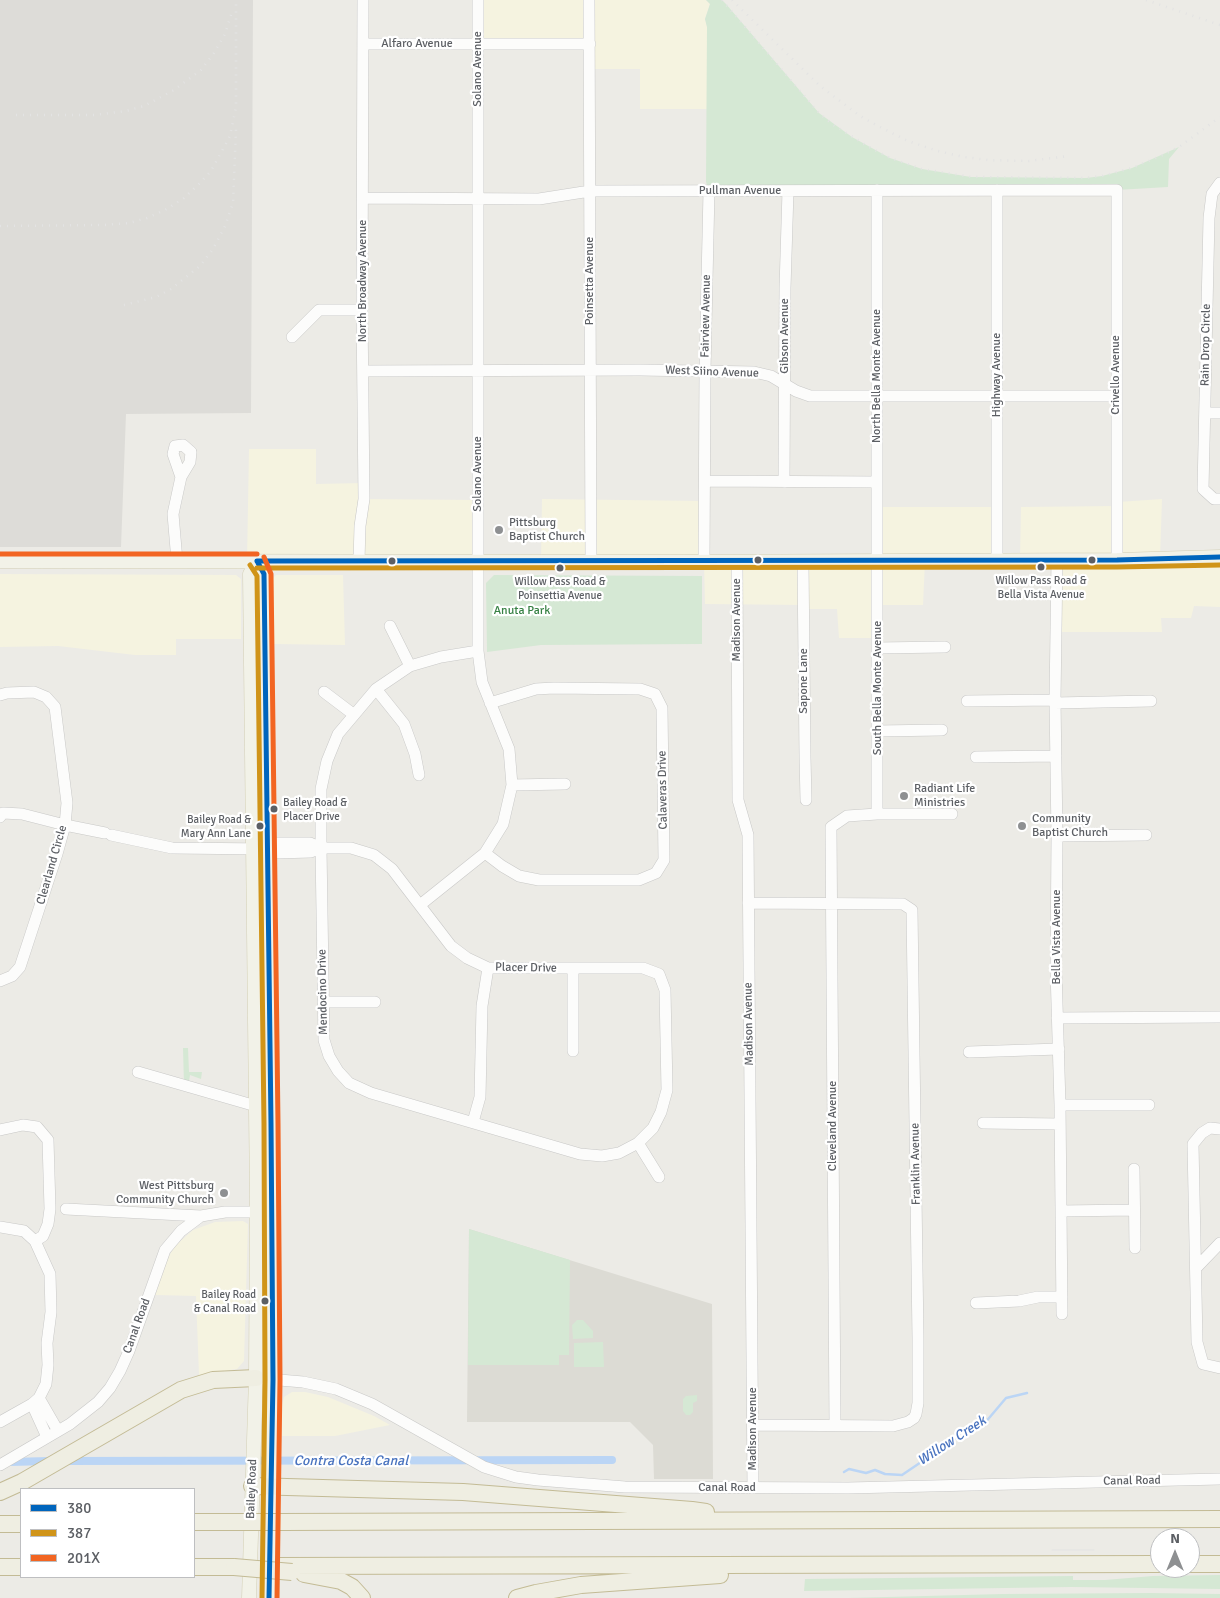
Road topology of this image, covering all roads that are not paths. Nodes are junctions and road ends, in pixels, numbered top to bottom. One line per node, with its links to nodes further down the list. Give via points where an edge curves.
1 (363, 0): 4 (street, North Broadway Avenue)
2 (478, 0): 5 (street, Solano Avenue)
3 (589, 0): 6 (street, Poinsetta Avenue)
4 (363, 44): 5 (street, Alfaro Avenue); 14 (street, North Broadway Avenue)
5 (478, 44): 6 (street, Alfaro Avenue); 15 (street, Solano Avenue)
6 (590, 44): 11 (street, Poinsetta Avenue)
7 (1220, 183): 26 (street, Rain Drop Circle, via 1212,194 1209,218)
8 (877, 190): 9 (street, Pullman Avenue); 13 (street, Pullman Avenue); 25 (street, North Bella Monte Avenue)
9 (997, 190): 10 (street, Pullman Avenue); 23 (street, Highway Avenue)
10 (1117, 190): 24 (street, Crivello Avenue)
11 (590, 191): 12 (street, Pullman Avenue); 15 (street, Pullman Avenue, via 539,199); 19 (street, Poinsetta Avenue)
12 (709, 191): 13 (street, Pullman Avenue); 20 (street, Fairview Avenue)
13 (788, 191): 22 (street, Gibson Avenue)
14 (363, 198): 15 (street, Pullman Avenue); 16 (street, North Broadway Avenue)
15 (477, 198): 18 (street, Solano Avenue)
16 (362, 310): 17 (street, via 319,310); 21 (street, North Broadway Avenue)
17 (292, 338)
18 (478, 370): 19 (street, West Siino Avenue); 21 (street, West Siino Avenue); 42 (street, Solano Avenue)
19 (590, 370): 20 (street, West Siino Avenue); 43 (street, Poinsetta Avenue)
20 (705, 370): 22 (street, West Siino Avenue, via 754,372 771,376); 29 (street, Fairview Avenue)
21 (363, 371): 40 (street, North Broadway Avenue, via 364,499)
22 (786, 385): 25 (street, West Siino Avenue, via 810,396); 30 (street, Gibson Avenue)
23 (997, 396): 24 (street, West Siino Avenue); 25 (street, West Siino Avenue); 34 (street, Highway Avenue)
24 (1116, 396): 36 (street, Crivello Avenue)
25 (877, 397): 31 (street, North Bella Monte Avenue)
26 (1205, 413): 27 (street); 32 (street, Rain Drop Circle, via 1203,488 1214,499)
27 (1220, 413)
28 (181, 477): 38 (street, via 173,514)
29 (705, 481): 30 (street); 44 (street, Fairview Avenue)
30 (784, 482): 31 (street)
31 (877, 482): 41 (street, North Bella Monte Avenue)
32 (1220, 499)
33 (1220, 557): 36 (main road)
34 (997, 560): 35 (main road); 41 (main road)
35 (1057, 560): 36 (main road); 56 (street, Bella Vista Avenue)
36 (1117, 560)
37 (0, 561): 38 (main road)
38 (176, 561): 39 (main road)
39 (257, 561): 40 (main road); 75 (main road, Bailey Road, via 250,574)
40 (359, 561): 42 (main road)
41 (876, 561): 46 (main road); 48 (street, South Bella Monte Avenue)
42 (479, 562): 43 (main road); 50 (street, Solano Avenue)
43 (591, 562): 44 (main road)
44 (704, 562): 45 (main road)
45 (737, 562): 46 (main road); 77 (street, Madison Avenue, via 738,800 748,835)
46 (803, 562): 67 (street, Sapone Lane)
47 (390, 626): 51 (street)
48 (877, 648): 49 (street); 61 (street, South Bella Monte Avenue)
49 (945, 648)
50 (478, 651): 51 (street, Mendocino Drive); 58 (street, Solano Avenue, via 482,682)
51 (410, 666): 52 (street, Mendocino Drive)
52 (376, 689): 59 (street, Mendocino Drive); 64 (street, via 404,724)
53 (324, 692): 59 (street)
54 (0, 695): 71 (street, Clearland Circle, via 34,692 46,697 55,707 67,803)
55 (967, 701): 56 (street)
56 (1055, 701): 57 (street); 62 (street, Bella Vista Avenue)
57 (1150, 701)
58 (490, 704): 66 (street, Solano Avenue, via 509,749); 76 (street, Calaveras Drive, via 554,688 640,689 655,694 662,708 664,860 656,873 639,880 539,880 519,876)
59 (353, 714): 74 (street, Mendocino Drive, via 338,734 327,761 321,789)
60 (942, 730): 61 (street)
61 (878, 731): 68 (street, South Bella Monte Avenue)
62 (1056, 756): 63 (street); 73 (street, Bella Vista Avenue)
63 (976, 757)
64 (419, 775)
65 (565, 784): 66 (street)
66 (512, 785): 76 (street, Solano Avenue, via 503,824)
67 (806, 800)
68 (877, 814): 69 (street); 78 (street, Cleveland Avenue, via 847,816 831,827)
69 (952, 814)
70 (0, 817): 71 (street, Placer Drive, via 3,814 22,814)
71 (65, 825): 75 (street, Placer Drive, via 172,848); 83 (street, Clearland Circle, via 20,967 12,976)
72 (1146, 835): 73 (street)
73 (1057, 836): 87 (street, Bella Vista Avenue)
74 (321, 848): 75 (street, Placer Drive, via 310,842 276,843); 79 (street, Placer Drive, via 352,848 374,855 392,869); 84 (street, Mendocino Drive)
75 (260, 849): 94 (main road, Bailey Road); 107 (main road, Bailey Road)
76 (485, 853): 79 (street, Solano Avenue)
77 (748, 903): 78 (street); 123 (street, Madison Avenue)
78 (832, 903): 122 (street, Cleveland Avenue); 122 (street, Franklin Avenue, via 903,904 912,910 918,1385 916,1414 902,1424)
79 (420, 905): 80 (street, Placer Drive, via 451,946)
80 (488, 968): 81 (street, Placer Drive); 95 (street, via 482,1006 480,1097)
81 (574, 969): 82 (street, Placer Drive, via 643,968); 89 (street)
82 (659, 974): 100 (street, Mendocino Drive, via 665,990 667,1090 653,1128)
83 (0, 981)
84 (323, 1002): 85 (street); 95 (street, Mendocino Drive, via 324,1040 329,1056 349,1083 371,1093)
85 (375, 1002)
86 (1220, 1017): 87 (street)
87 (1058, 1018): 88 (street, Bella Vista Avenue)
88 (1059, 1049): 90 (street); 92 (street, Bella Vista Avenue)
89 (573, 1051)
90 (969, 1052)
91 (138, 1072): 94 (street)
92 (1060, 1105): 93 (street); 97 (street, Bella Vista Avenue)
93 (1149, 1105)
94 (256, 1106): 105 (main road, Bailey Road)
95 (473, 1122): 100 (street, Mendocino Drive, via 580,1154 602,1156)
96 (983, 1123): 97 (street)
97 (1060, 1124): 106 (street, Bella Vista Avenue)
98 (1220, 1128): 113 (street, via 1210,1128 1193,1144)
99 (0, 1130): 110 (street, via 23,1125 37,1127 48,1140 50,1209 43,1236)
100 (638, 1143): 102 (street)
101 (1134, 1169): 104 (street)
102 (660, 1177)
103 (66, 1209): 108 (street)
104 (1134, 1210): 106 (street); 112 (street)
105 (257, 1211): 107 (street, Canal Road); 108 (street, Canal Road); 118 (main road, Bailey Road)
106 (1061, 1211): 114 (street, Bella Vista Avenue)
107 (272, 1212): 119 (main road, Bailey Road)
108 (201, 1216): 124 (street, Canal Road, via 181,1231 165,1250 129,1351 110,1388 85,1413)
109 (0, 1227): 110 (street, via 24,1231)
110 (35, 1242): 120 (street, via 50,1274 51,1312 46,1384)
111 (1220, 1243): 113 (street)
112 (1134, 1248)
113 (1196, 1267): 117 (street, via 1196,1342 1203,1364)
114 (1062, 1296): 115 (street); 116 (street, Bella Vista Avenue)
115 (976, 1303)
116 (1062, 1314)
117 (1220, 1368)
118 (256, 1378): 119 (street, Canal Road); 128 (main road, Bailey Road); 131 (highway, via 227,1378 199,1383 164,1398)
119 (273, 1380): 129 (main road, Bailey Road); 130 (street, Canal Road, via 319,1384 336,1389 372,1404 484,1467 516,1477 654,1488)
120 (36, 1401): 121 (street); 124 (street); 125 (street)
121 (0, 1422)
122 (835, 1424): 123 (street)
123 (753, 1425): 130 (street, Madison Avenue)
124 (58, 1431): 125 (street, Canal Road)
125 (47, 1437): 126 (street, Canal Road)
126 (0, 1465)
127 (1220, 1479): 130 (street, Canal Road)
128 (252, 1486): 129 (highway); 145 (main road, Bailey Road)
129 (272, 1486): 132 (highway, via 497,1494 692,1510); 146 (main road, Bailey Road)
130 (753, 1488)
131 (4, 1490)
132 (750, 1520): 133 (highway); 134 (highway, bridge)
133 (1220, 1520)
134 (195, 1522)
135 (0, 1524): 136 (highway)
136 (20, 1524)
137 (1150, 1564): 140 (highway)
138 (1200, 1564): 139 (highway)
139 (1220, 1564)
140 (814, 1566): 144 (highway); 148 (highway, via 581,1585)
141 (0, 1567): 142 (highway)
142 (20, 1567)
143 (195, 1567): 144 (highway, bridge)
144 (286, 1569): 147 (highway, via 341,1581)
145 (248, 1598)
146 (269, 1598)
147 (362, 1598)
148 (517, 1598)

